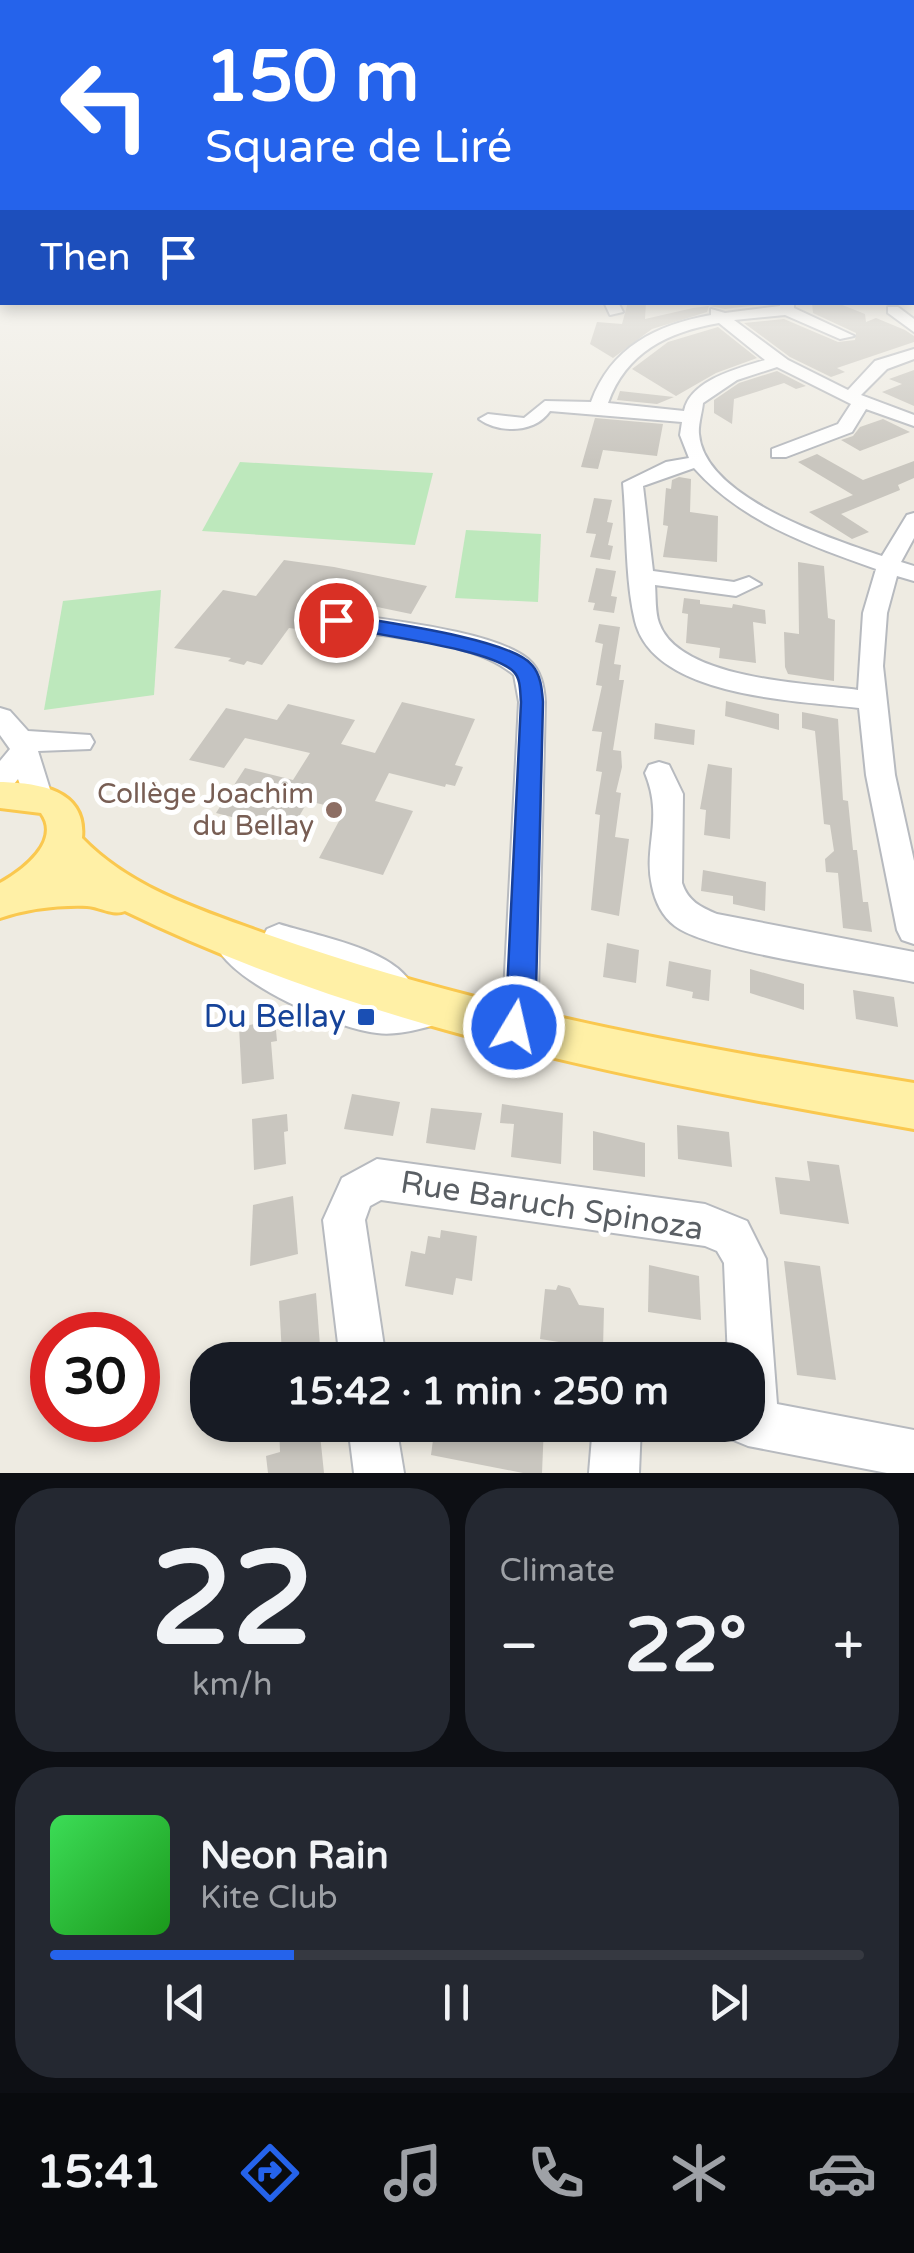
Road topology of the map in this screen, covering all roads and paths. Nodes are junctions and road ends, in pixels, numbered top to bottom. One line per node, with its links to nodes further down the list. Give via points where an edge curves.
1 (698, 324): 8 (street, via 633,349 609,373)
2 (729, 324): 6 (street)
3 (822, 324): 4 (street)
4 (846, 336)
5 (914, 354): 7 (street, via 882,365)
6 (780, 361): 7 (street); 9 (street, via 714,385)
7 (858, 399): 11 (street); 12 (street, via 845,428)
8 (598, 407): 9 (street); 10 (street, via 544,406 526,424)
9 (687, 417): 13 (street)
10 (488, 419)
11 (914, 422)
12 (779, 453)
13 (697, 462): 15 (street, via 783,525); 16 (street, via 633,484)
14 (914, 519): 15 (street)
15 (902, 570): 19 (street, via 870,635)
16 (642, 576): 17 (street, via 736,589); 19 (street, via 647,623 659,643 687,665 723,680)
17 (749, 584)
18 (336, 620): 32 (street, via 494,652 524,668 532,702 521,992)
19 (872, 701): 30 (street)
20 (0, 718): 22 (street)
21 (80, 742): 22 (street)
22 (22, 746): 24 (street); 26 (street)
23 (659, 774): 31 (street, via 671,807 667,886 687,920)
24 (0, 781)
25 (0, 795): 26 (main road)
26 (37, 796): 27 (main road, via 61,814)
27 (64, 844): 28 (main road, via 40,879); 29 (main road, via 97,876)
28 (9, 898): 29 (main road, via 90,890)
29 (190, 922): 32 (main road)
30 (914, 930)
31 (914, 967)
32 (514, 1027): 33 (main road)
33 (914, 1106)
34 (361, 1342): 35 (street, Rue Baruch Spinoza, via 344,1220 356,1192 378,1179 705,1225 732,1236 745,1259)
35 (748, 1342)
36 (765, 1426): 39 (street, Rue Baruch Spinoza)
37 (374, 1442): 40 (street)
38 (616, 1442): 41 (street)
39 (914, 1454)
40 (379, 1473)
41 (614, 1473)

